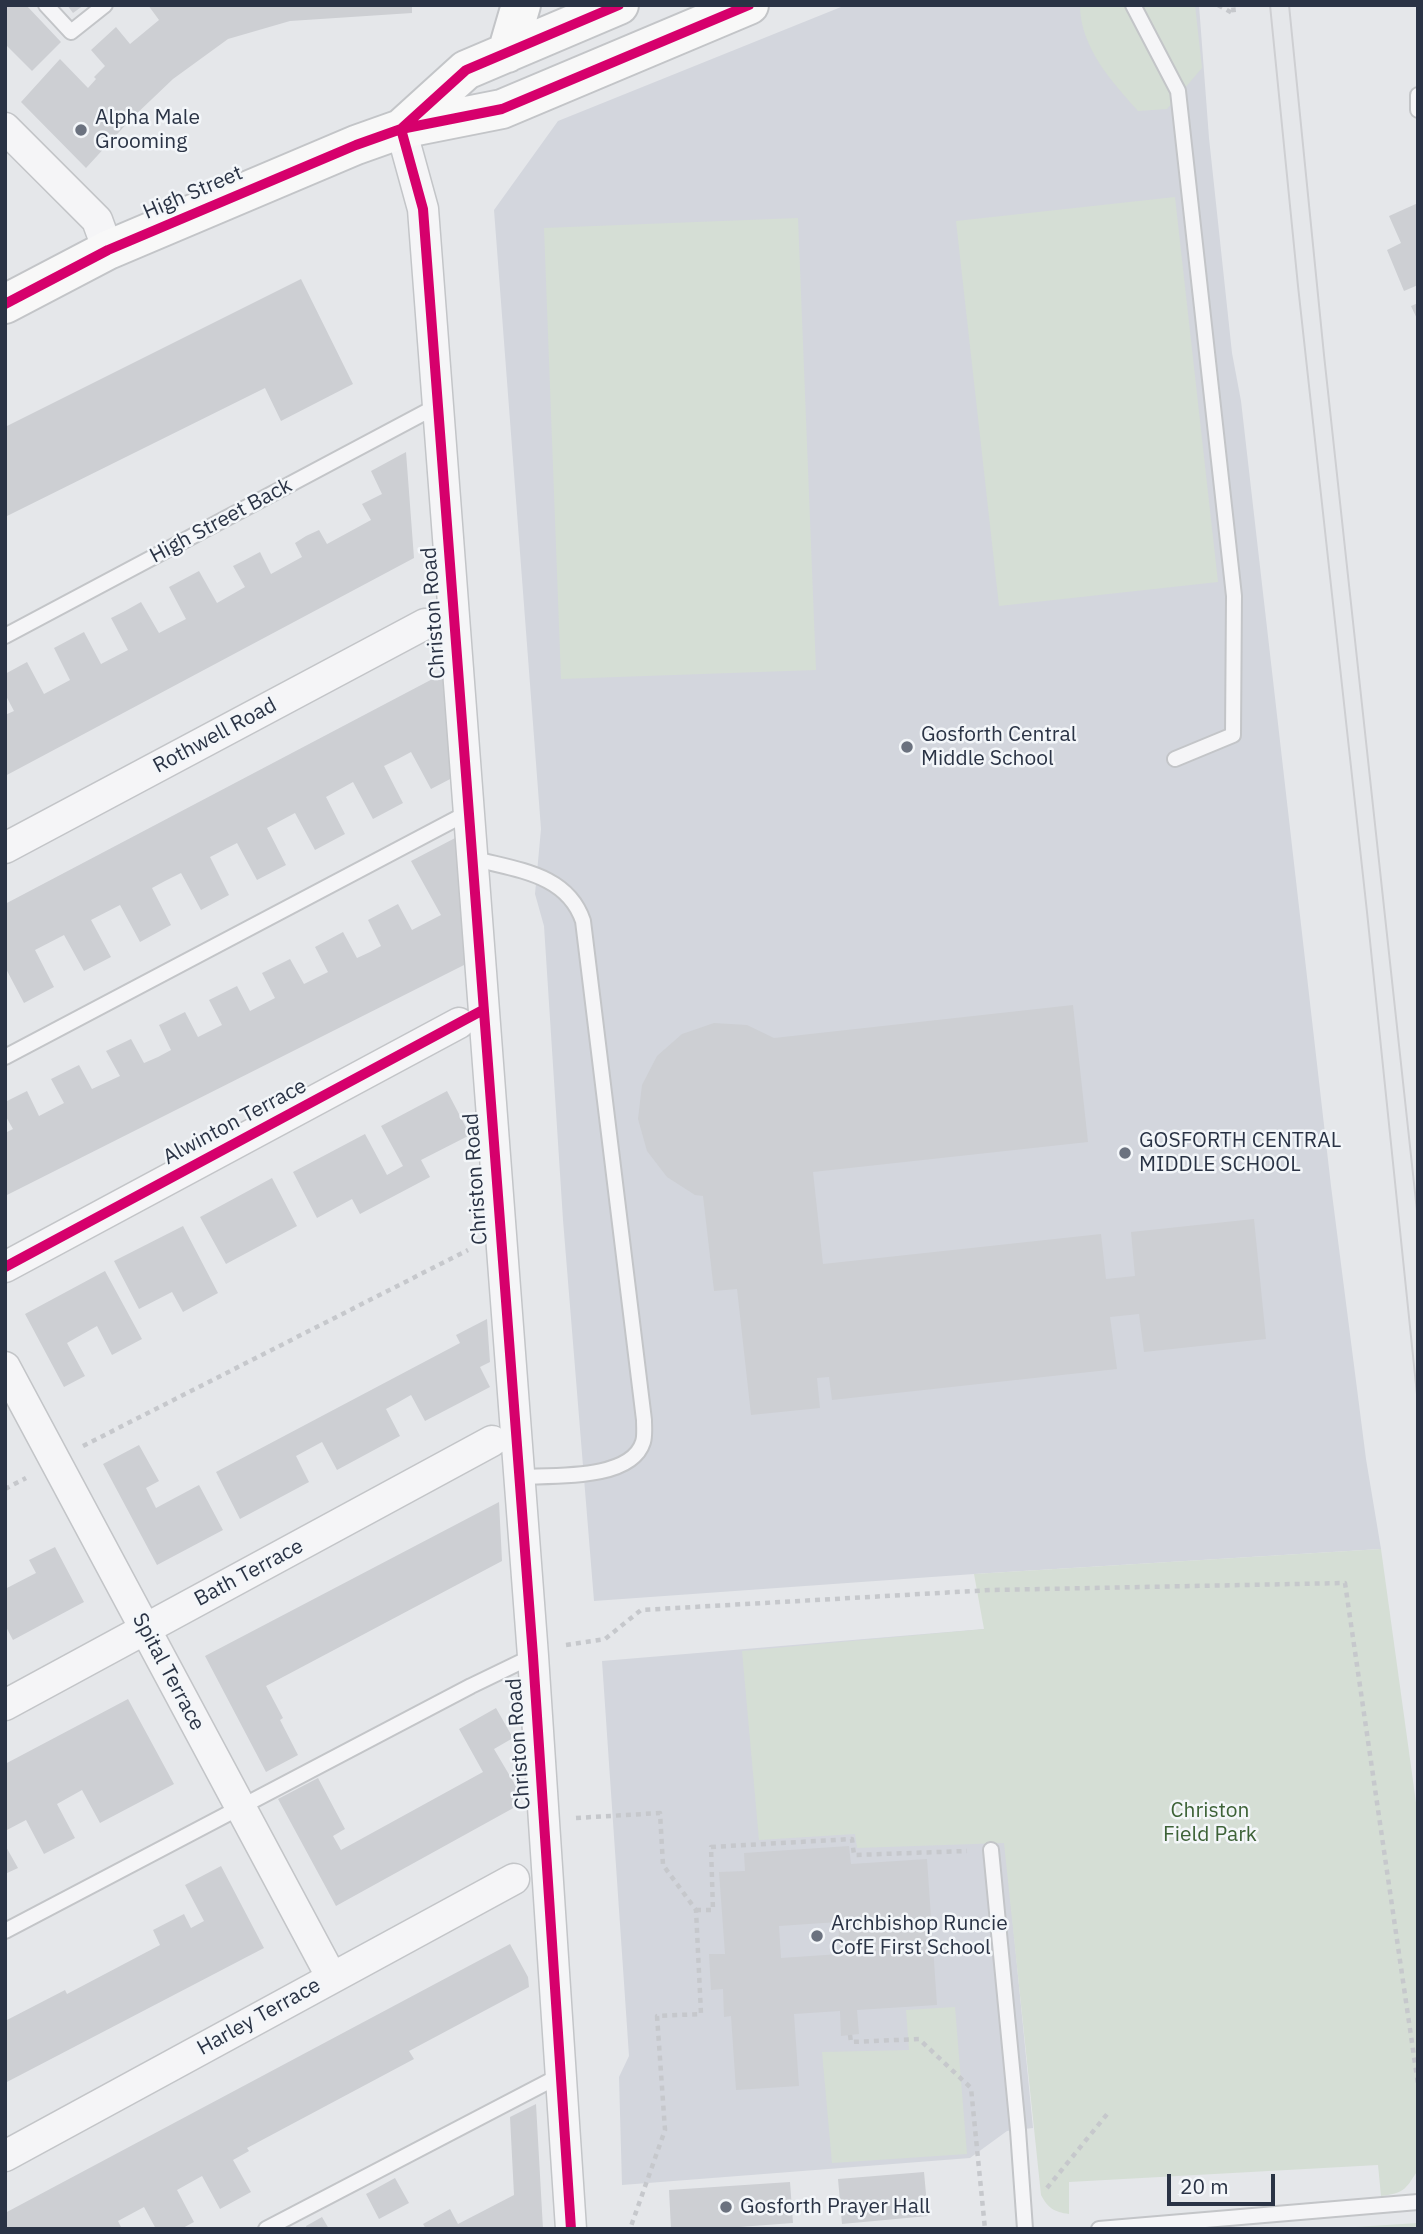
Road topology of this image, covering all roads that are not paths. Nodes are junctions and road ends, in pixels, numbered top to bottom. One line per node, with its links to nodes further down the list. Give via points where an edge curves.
1 (46, 5): 2 (lane, via 71,32)
2 (105, 5)
3 (521, 5): 7 (main road)
4 (619, 5): 7 (main road, High Street)
5 (749, 5): 11 (main road, High Street, via 502,109)
6 (1133, 5): 17 (lane, via 1178,92 1234,596 1233,735)
7 (507, 53): 11 (main road, High Street, via 466,69)
8 (1418, 95): 9 (lane)
9 (1418, 110)
10 (5, 128): 12 (street, via 97,220)
11 (401, 129): 12 (main road, High Street); 14 (street, Christon Road, via 423,209)
12 (108, 250): 13 (main road, High Street)
13 (5, 304)
14 (437, 407): 16 (lane, High Street Back); 18 (street, Christon Road)
15 (425, 624): 19 (street, Rothwell Road)
16 (5, 636)
17 (1175, 759)
18 (469, 812): 20 (street, Christon Road); 22 (lane)
19 (5, 848)
20 (471, 858): 26 (street, Christon Road); 26 (lane, via 552,881 578,907 583,921 645,1420 643,1442 634,1457 616,1468)
21 (458, 1023): 23 (street, Alwinton Terrace)
22 (5, 1057)
23 (5, 1267)
24 (5, 1367): 27 (street, Spital Terrace)
25 (492, 1441): 27 (street, Bath Terrace)
26 (518, 1477): 28 (street, Christon Road)
27 (145, 1629): 29 (street, Bath Terrace); 30 (street, Spital Terrace)
28 (544, 1651): 30 (lane); 35 (street, Christon Road)
29 (5, 1705)
30 (240, 1808): 33 (lane); 34 (street, Spital Terrace)
31 (991, 1850): 40 (lane)
32 (514, 1879): 34 (street, Harley Terrace)
33 (5, 1931)
34 (332, 1978): 36 (street, Harley Terrace)
35 (561, 2075): 38 (lane); 39 (street, Christon Road)
36 (5, 2156)
37 (1418, 2202): 41 (lane)
38 (266, 2229)
39 (571, 2229)
40 (1025, 2229)
41 (1098, 2229)

